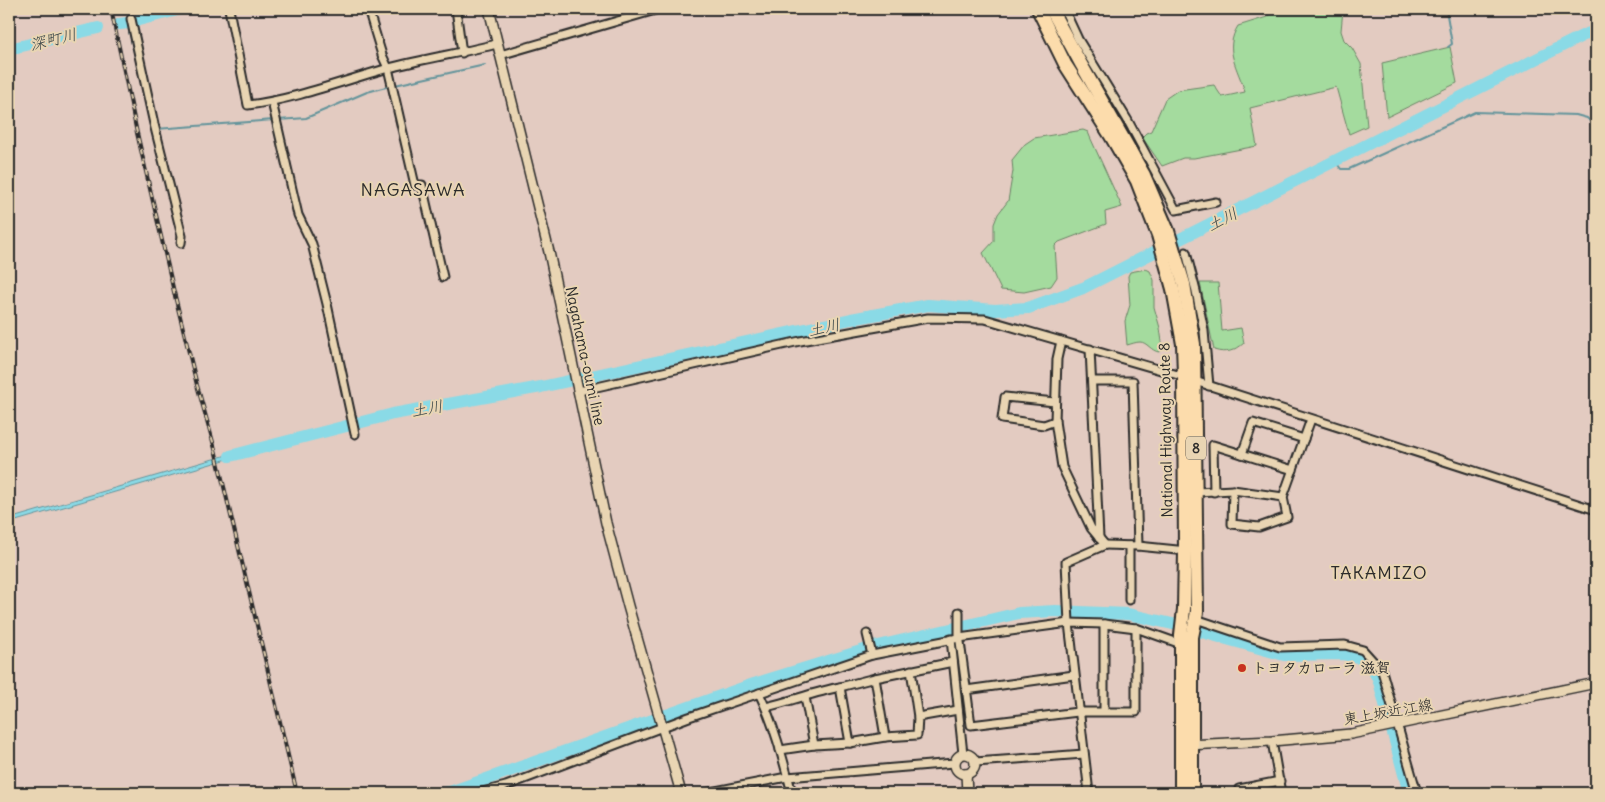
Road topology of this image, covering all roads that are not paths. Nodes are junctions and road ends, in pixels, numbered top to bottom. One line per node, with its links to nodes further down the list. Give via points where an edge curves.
1 (228, 9): 14 (street, via 248,105)
2 (368, 9): 13 (street)
3 (456, 9): 11 (street)
4 (489, 9): 10 (main road, Nagahama-oumi line)
5 (659, 9): 12 (street)
6 (1038, 9): 16 (highway, National Highway Route 8 / 8, via 1065,64 1111,136)
7 (1051, 9): 16 (highway, National Highway Route 8 / 8, via 1144,175)
8 (1064, 9): 15 (street, via 1176,210)
9 (131, 19): 17 (street, via 182,236)
10 (497, 44): 11 (street); 12 (main road, Nagahama-oumi line)
11 (462, 53): 13 (street)
12 (500, 55): 25 (main road, Nagahama-oumi line)
13 (388, 68): 14 (street); 19 (street, via 415,184 422,186)
14 (272, 102): 29 (street, via 298,215 312,244)
15 (1216, 202)
16 (1163, 233): 22 (highway, National Highway Route 8 / 8, via 1179,286 1183,344)
17 (181, 243)
18 (1186, 252): 24 (street, via 1204,331)
19 (444, 277)
20 (1061, 341): 21 (street); 25 (street, via 985,319 928,318 800,341); 26 (street)
21 (1090, 349): 22 (street); 23 (street)
22 (1190, 378): 24 (street); 34 (highway, National Highway Route 8 / 8); 42 (highway, National Highway Route 8 / 8)
23 (1092, 381): 38 (street); 41 (street, via 1133,381)
24 (1209, 386): 27 (street)
25 (579, 389): 69 (main road, Nagahama-oumi line, via 606,523)
26 (1055, 402): 28 (street); 28 (street, via 1005,397 1002,419 1044,425)
27 (1311, 419): 30 (street); 37 (street)
28 (1055, 421): 38 (street, via 1062,467)
29 (355, 434)
30 (1304, 438): 31 (street, via 1253,423); 32 (street)
31 (1242, 454): 32 (street); 35 (street, via 1213,445)
32 (1292, 470): 36 (street)
33 (1233, 490): 35 (street); 36 (street); 36 (street, via 1232,524 1260,527 1287,517)
34 (1197, 492): 35 (street); 42 (highway, National Highway Route 8 / 8)
35 (1214, 492)
36 (1283, 497)
37 (1596, 510)
38 (1099, 538): 39 (street)
39 (1105, 545): 40 (street); 46 (street, via 1066,562)
40 (1129, 546): 41 (street); 43 (street)
41 (1138, 546): 42 (street)
42 (1191, 551): 45 (highway, National Highway Route 8 / 8); 52 (highway, National Highway Route 8 / 8)
43 (1129, 600)
44 (959, 613): 50 (street)
45 (1200, 617): 52 (highway, National Highway Route 8 / 8); 68 (street, via 1280,647 1345,645 1363,650 1382,670)
46 (1068, 621): 47 (street); 50 (street); 56 (street)
47 (1104, 624): 48 (street); 66 (street)
48 (1136, 628): 52 (street); 66 (street, via 1136,712)
49 (867, 634): 53 (street)
50 (959, 636): 51 (street); 60 (street)
51 (951, 639): 53 (street); 54 (street)
52 (1184, 639): 74 (highway, National Highway Route 8 / 8)
53 (872, 656): 61 (street)
54 (953, 662): 55 (street); 64 (street)
55 (910, 670): 57 (street); 67 (street)
56 (1074, 675): 60 (street); 65 (street)
57 (874, 678): 59 (street); 70 (street)
58 (1596, 683): 68 (main road, 東上坂近江線)
59 (840, 687): 62 (street); 72 (street)
60 (966, 690): 65 (street, via 972,725)
61 (759, 693): 63 (street); 69 (street)
62 (805, 697): 63 (street); 73 (street)
63 (766, 707): 75 (street)
64 (958, 710): 67 (street); 76 (street)
65 (1078, 712): 66 (street); 77 (street)
66 (1104, 712)
67 (918, 717): 70 (street, via 917,735)
68 (1393, 726): 71 (main road, 東上坂近江線, via 1351,734); 93 (street)
69 (662, 728): 83 (street, via 506,786); 84 (main road)
70 (885, 737): 72 (street)
71 (1272, 741): 74 (main road, 東上坂近江線); 82 (street)
72 (850, 743): 73 (street)
73 (814, 745): 75 (street)
74 (1187, 745): 89 (highway, National Highway Route 8 / 8); 90 (highway, National Highway Route 8 / 8)
75 (780, 750): 81 (street)
76 (963, 754): 78 (main road, via 972,756); 79 (main road)
77 (1084, 754): 78 (street); 88 (street)
78 (975, 762): 80 (main road, via 972,772)
79 (954, 763): 80 (main road, via 957,771); 81 (street)
80 (966, 774): 87 (main road)
81 (788, 777): 85 (street); 86 (street)
82 (1280, 782): 91 (street, via 1239,789); 92 (street)
83 (478, 793)
84 (681, 793)
85 (705, 793)
86 (792, 793)
87 (967, 793)
88 (1089, 793)
89 (1181, 793)
90 (1192, 793)
91 (1239, 793)
92 (1282, 793)
93 (1417, 793)

